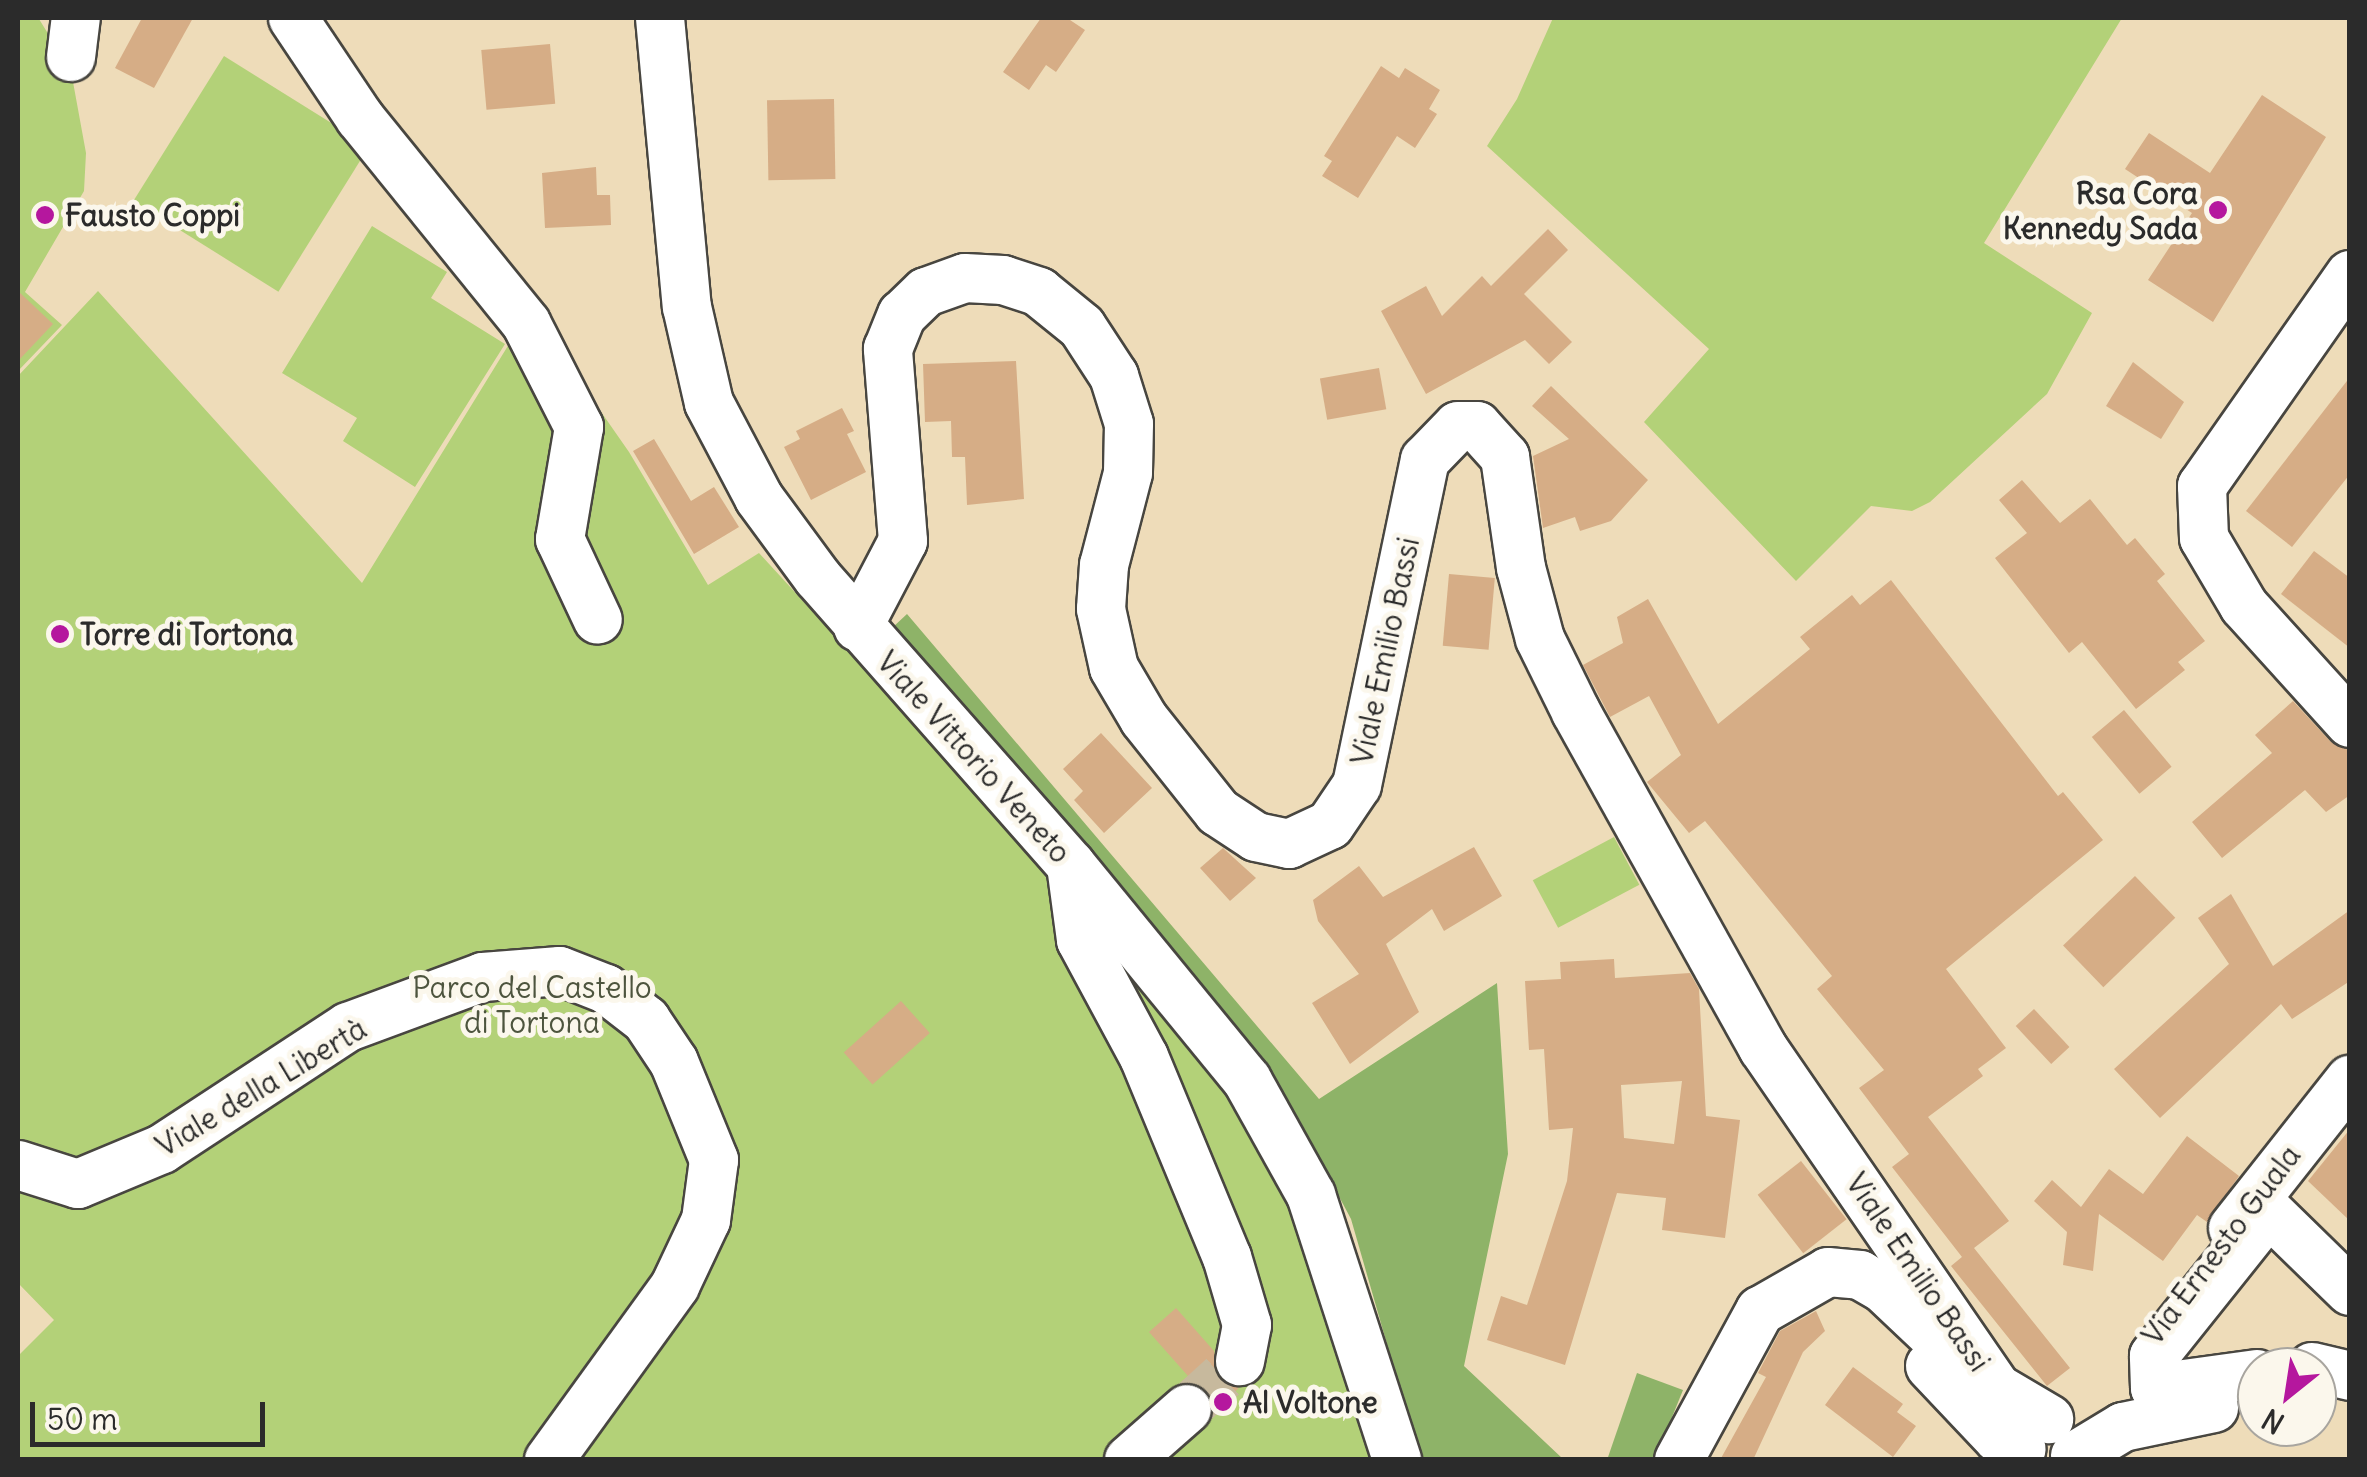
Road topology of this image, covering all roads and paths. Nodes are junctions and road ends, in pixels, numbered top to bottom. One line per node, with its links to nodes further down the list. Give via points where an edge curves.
1 (293, 18): 4 (street, via 360,118 526,323 579,426 560,539)
2 (660, 18): 5 (street, Viale Vittorio Veneto, via 687,306 710,403 759,498)
3 (2350, 275): 6 (street, via 2202,486 2204,538 2244,606)
4 (598, 620)
5 (858, 627): 7 (street, Viale Vittorio Veneto); 16 (street, Viale Emilio Bassi, via 903,541 888,349 902,315 926,292 965,278 1003,280 1039,292 1082,327 1114,376 1129,424 1128,473 1104,565 1101,609 1114,668 1144,719 1218,812 1256,837 1290,844 1330,824 1356,785 1425,460 1458,426 1477,426 1505,457 1520,568 1540,639 1576,712 1762,1048)
6 (2350, 724)
7 (1071, 864): 14 (street, via 1081,940 1144,1057 1227,1256 1247,1325); 23 (street, Viale Vittorio Veneto, via 1247,1080 1283,1136 1350,1304)
8 (2350, 1080): 10 (street, Via Ernesto Guala)
9 (18, 1164): 21 (street, Viale della Libertà, via 78,1184 162,1150 348,1027 483,977 560,971 606,989 646,1020 674,1062 714,1160 706,1220 675,1286)
10 (2262, 1188): 11 (street); 19 (street, Via Ernesto Guala, via 2136,1356)
11 (2350, 1274)
12 (1811, 1281): 16 (street, via 1843,1272 1872,1282); 20 (street, via 1878,1314 1974,1417); 24 (street, via 1760,1311 1743,1333)
13 (2350, 1291): 15 (street, via 2269,1212 2154,1356 2155,1388)
14 (1240, 1361)
15 (2237, 1377)
16 (2000, 1394): 20 (street)
17 (2237, 1403): 19 (street)
18 (1187, 1409): 22 (street)
19 (2134, 1425): 20 (street)
20 (2045, 1448)
21 (548, 1460)
22 (1128, 1460)
23 (1397, 1460)
24 (1679, 1460)

